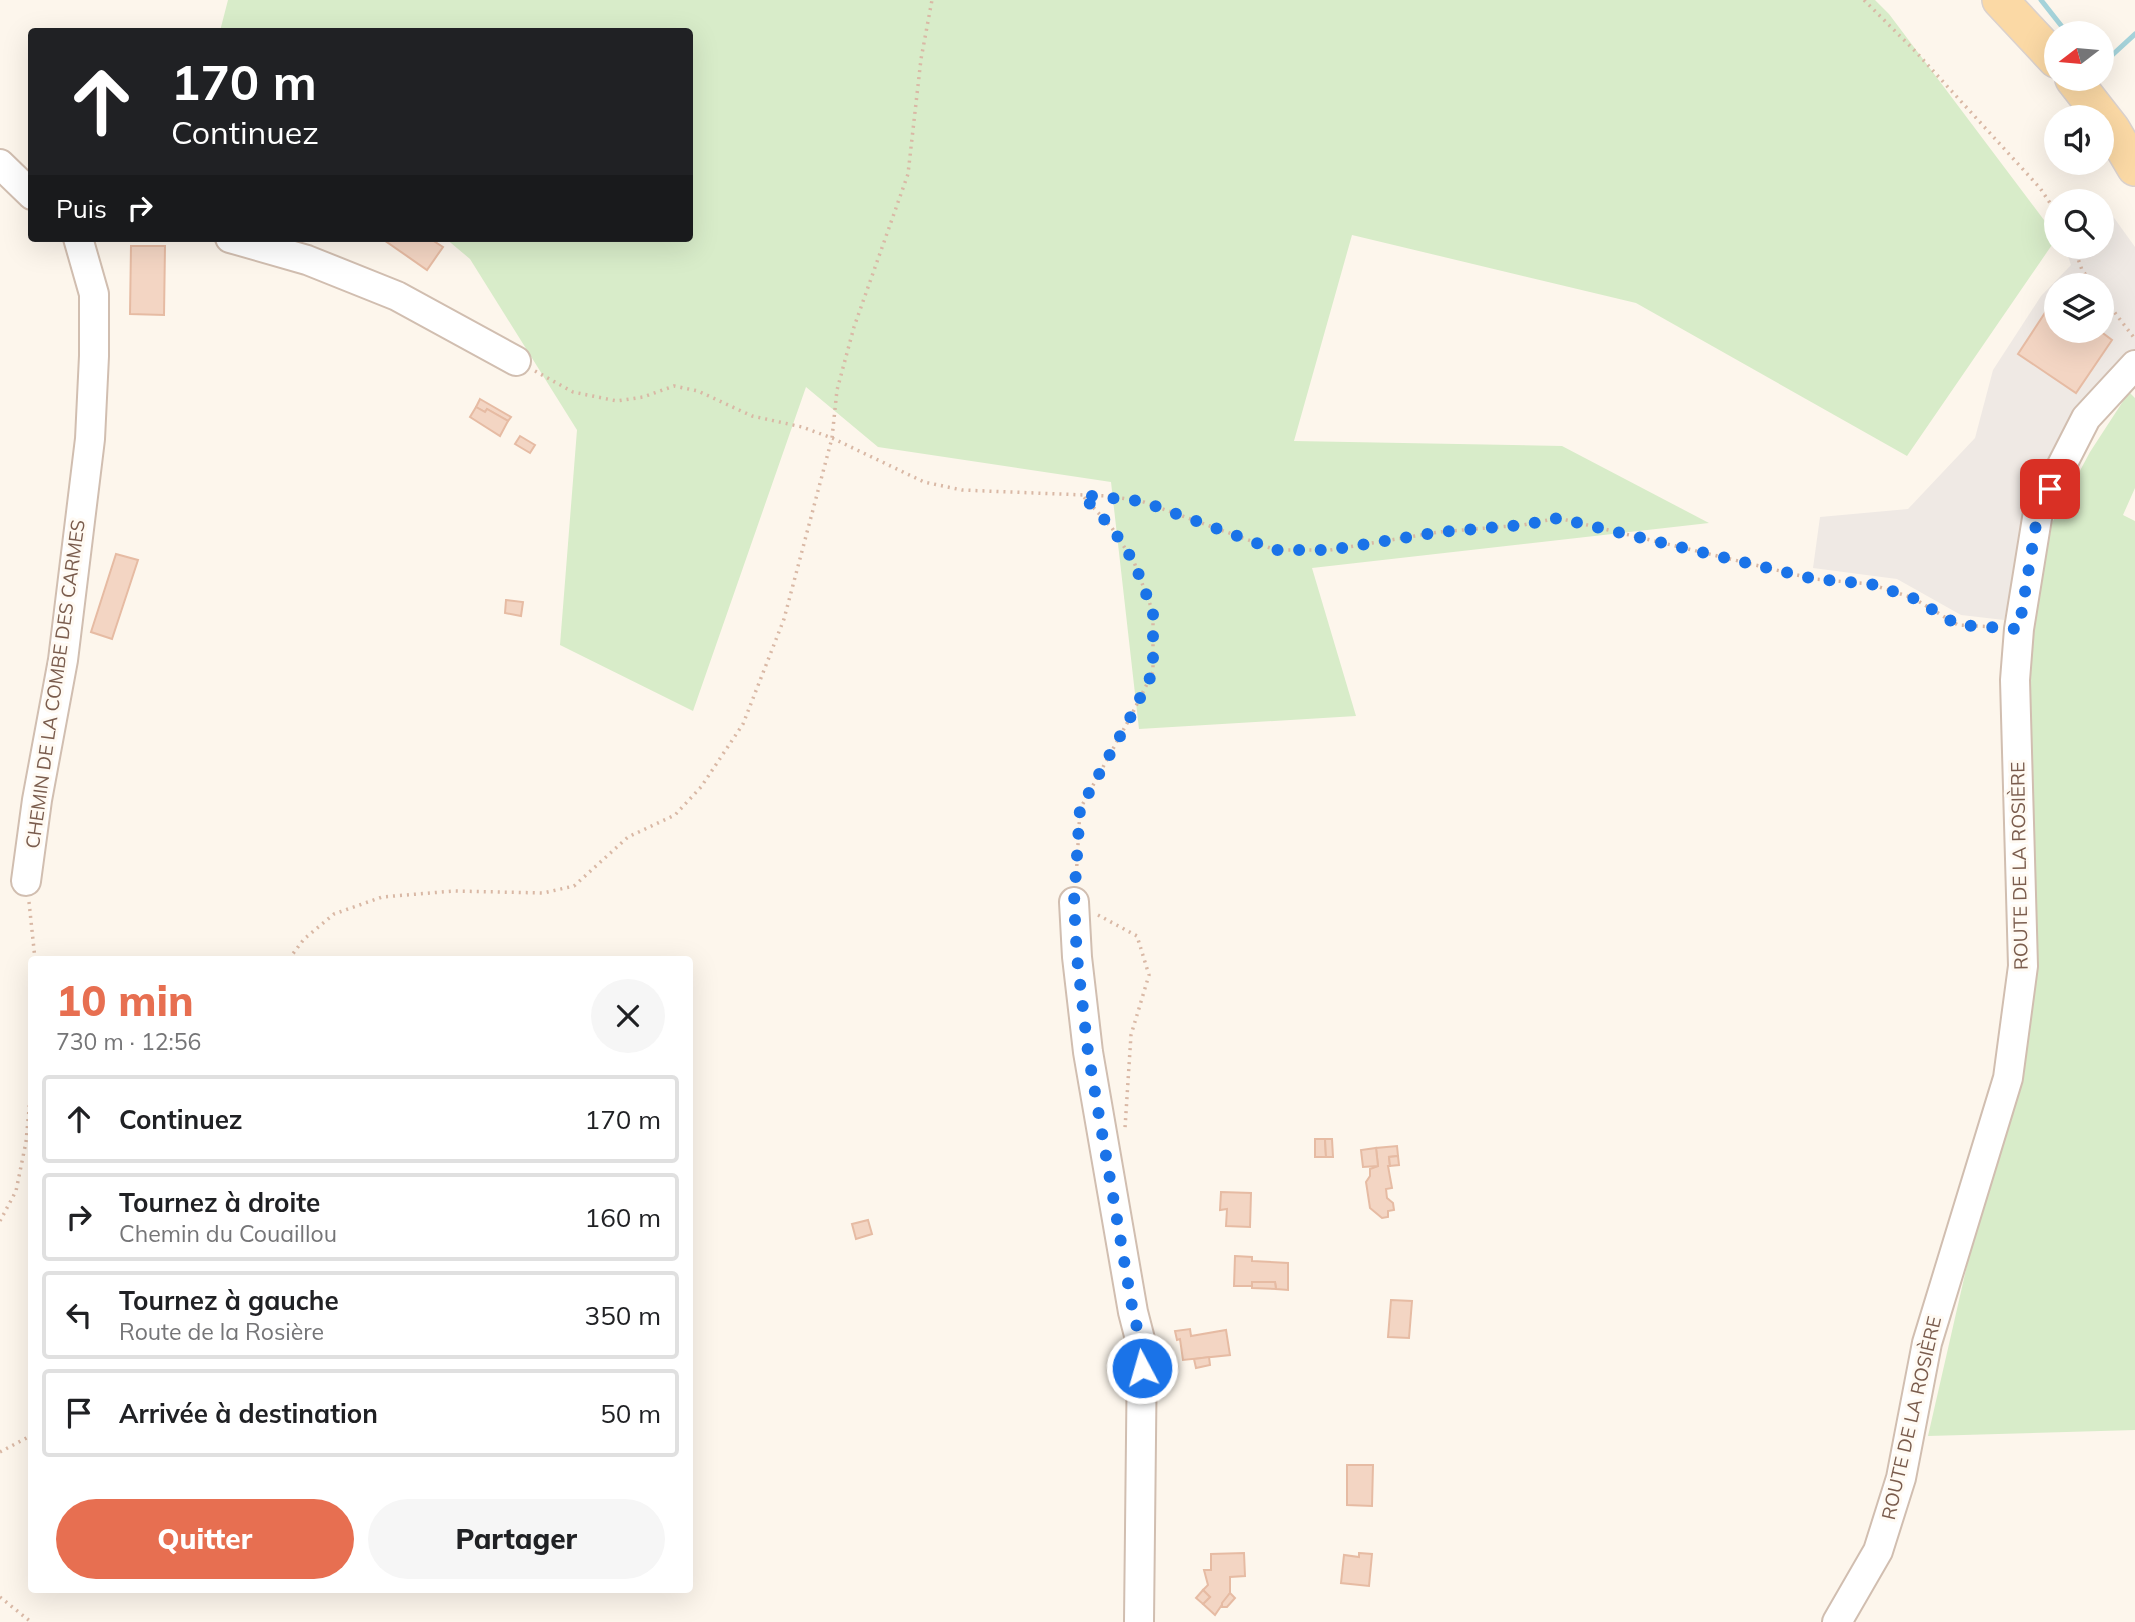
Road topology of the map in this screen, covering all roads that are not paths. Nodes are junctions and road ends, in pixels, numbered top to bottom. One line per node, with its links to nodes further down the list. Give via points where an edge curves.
1 (2000, 0): 2 (main road)
2 (2044, 47)
3 (2082, 91): 5 (main road)
4 (0, 164): 6 (street)
5 (2135, 168)
6 (28, 193)
7 (79, 242): 11 (street, CHEMIN DE LA COMBE DES CARMES, via 94,294 89,439 63,660)
8 (243, 242): 9 (street, via 397,296)
9 (516, 361)
10 (2135, 365): 14 (street, ROUTE DE LA ROSIÈRE, via 2086,418 2038,512 2015,680 2023,966 2008,1078 1927,1343 1901,1478 1878,1552)
11 (26, 881)
12 (1074, 902): 13 (street, via 1088,1052 1142,1347)
13 (1139, 1622)
14 (1837, 1622)

